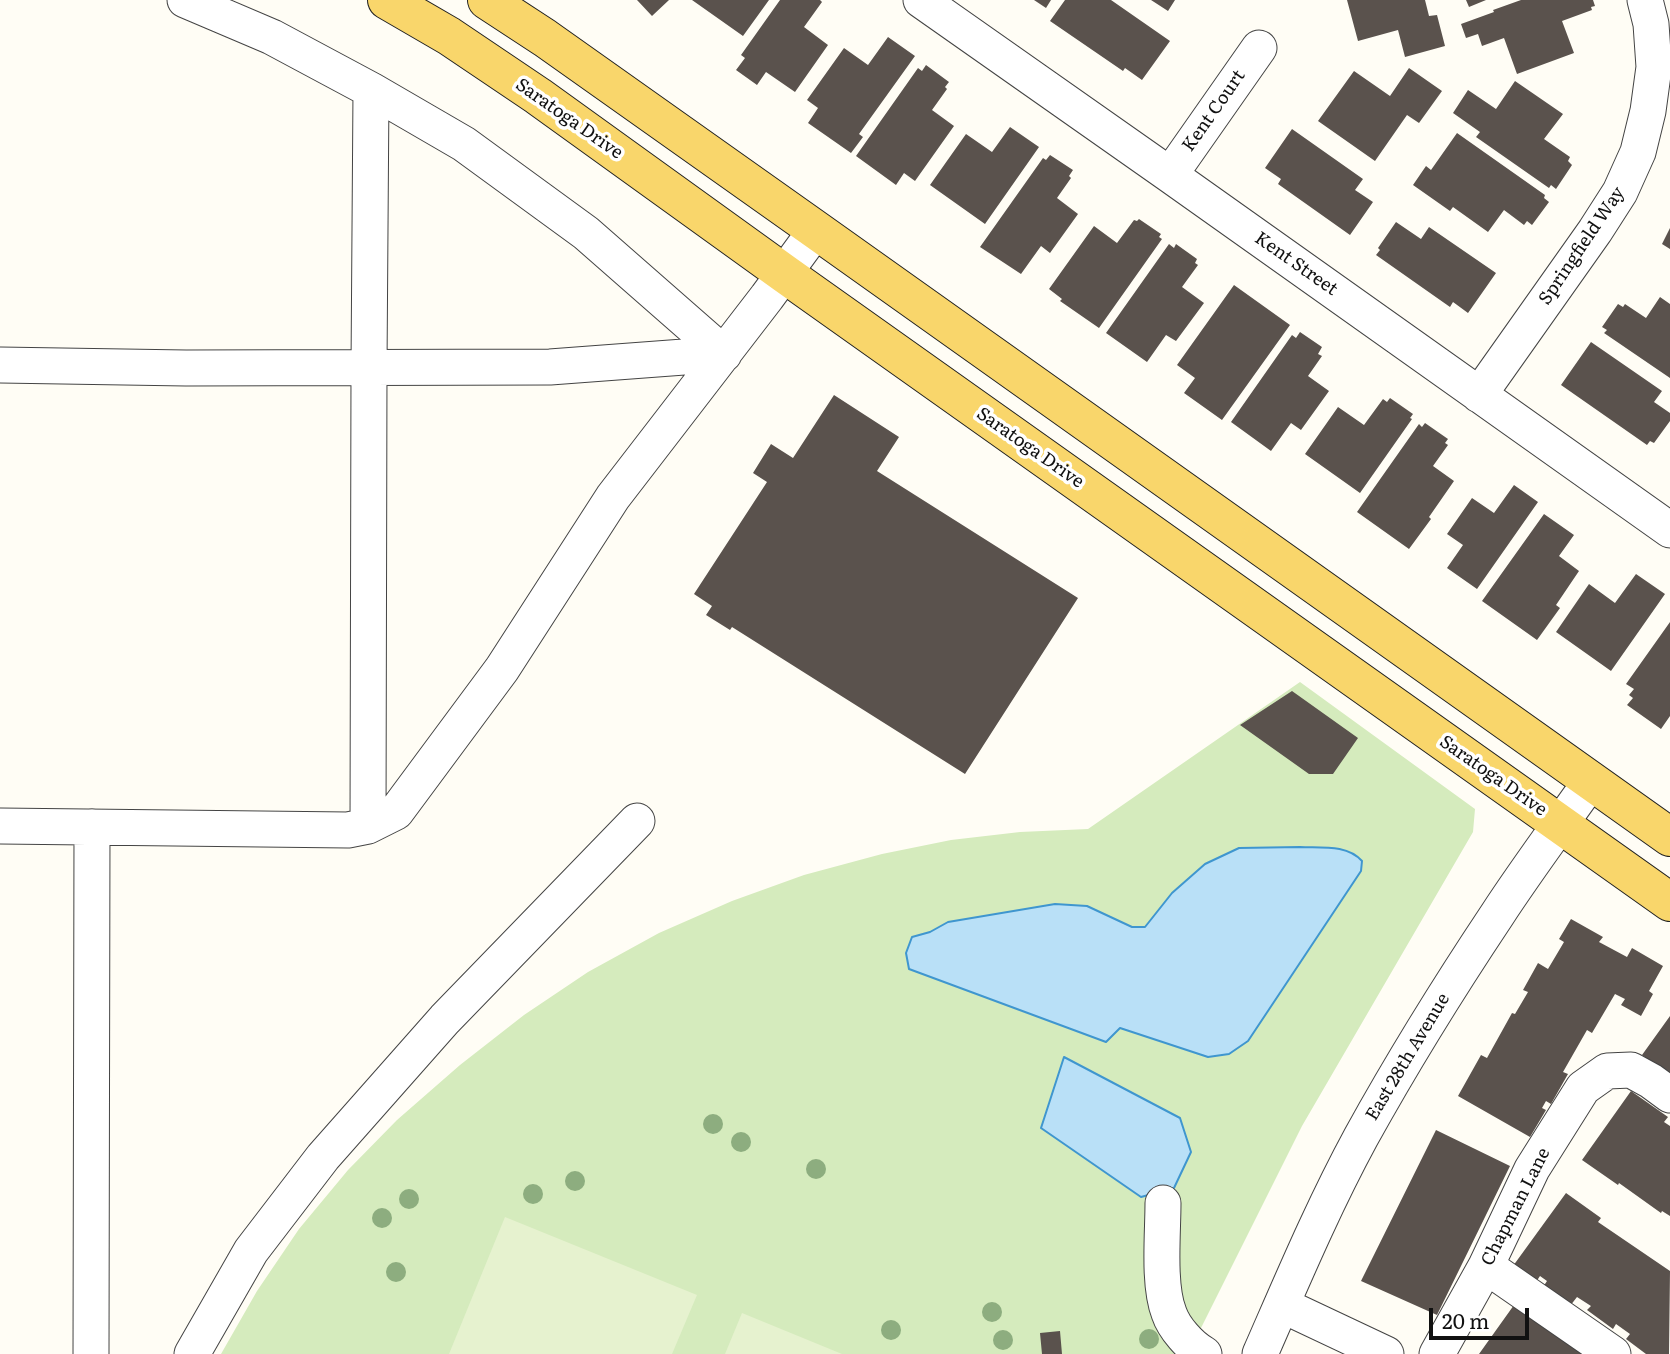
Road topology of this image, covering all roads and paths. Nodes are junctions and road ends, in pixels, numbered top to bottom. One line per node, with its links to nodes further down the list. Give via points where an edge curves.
1 (185, 0): 7 (street, via 272,37)
2 (387, 0): 10 (main road, Saratoga Drive, via 538,96)
3 (487, 0): 9 (main road)
4 (920, 0): 8 (street, Kent Street)
5 (1645, 0): 14 (street, Springfield Way, via 1654,67 1638,152 1595,232)
6 (1259, 47): 8 (street, Kent Court)
7 (371, 90): 11 (street, via 464,144 586,233); 13 (street)
8 (1170, 175): 14 (street, Kent Street)
9 (817, 230): 10 (street); 16 (main road)
10 (785, 274): 11 (street); 18 (main road, Saratoga Drive)
11 (724, 354): 13 (street, via 550,368); 20 (street, via 613,497 502,669 396,812)
12 (0, 365): 13 (street)
13 (369, 367): 20 (street)
14 (1479, 395): 15 (street, Kent Street)
15 (1670, 530)
16 (1591, 780): 18 (street, East 28th Avenue); 22 (main road)
17 (637, 821): 29 (street, via 445,1019 323,1157 251,1251)
18 (1561, 824): 23 (main road, Saratoga Drive); 27 (street, East 28th Avenue, via 1497,914 1396,1076 1360,1140)
19 (0, 826): 21 (street)
20 (368, 826): 21 (street, via 348,830)
21 (92, 827): 28 (street)
22 (1670, 837)
23 (1670, 902)
24 (1670, 1095): 26 (street, Chapman Lane, via 1630,1070 1607,1071 1583,1088 1532,1169)
25 (1163, 1218): 30 (street, via 1163,1287 1169,1314)
26 (1486, 1266): 33 (street, Chapman Lane); 34 (street)
27 (1282, 1305): 31 (street, East 28th Avenue); 32 (street)
28 (91, 1354)
29 (192, 1354)
30 (1204, 1354)
31 (1260, 1354)
32 (1386, 1354)
33 (1437, 1354)
34 (1613, 1354)

